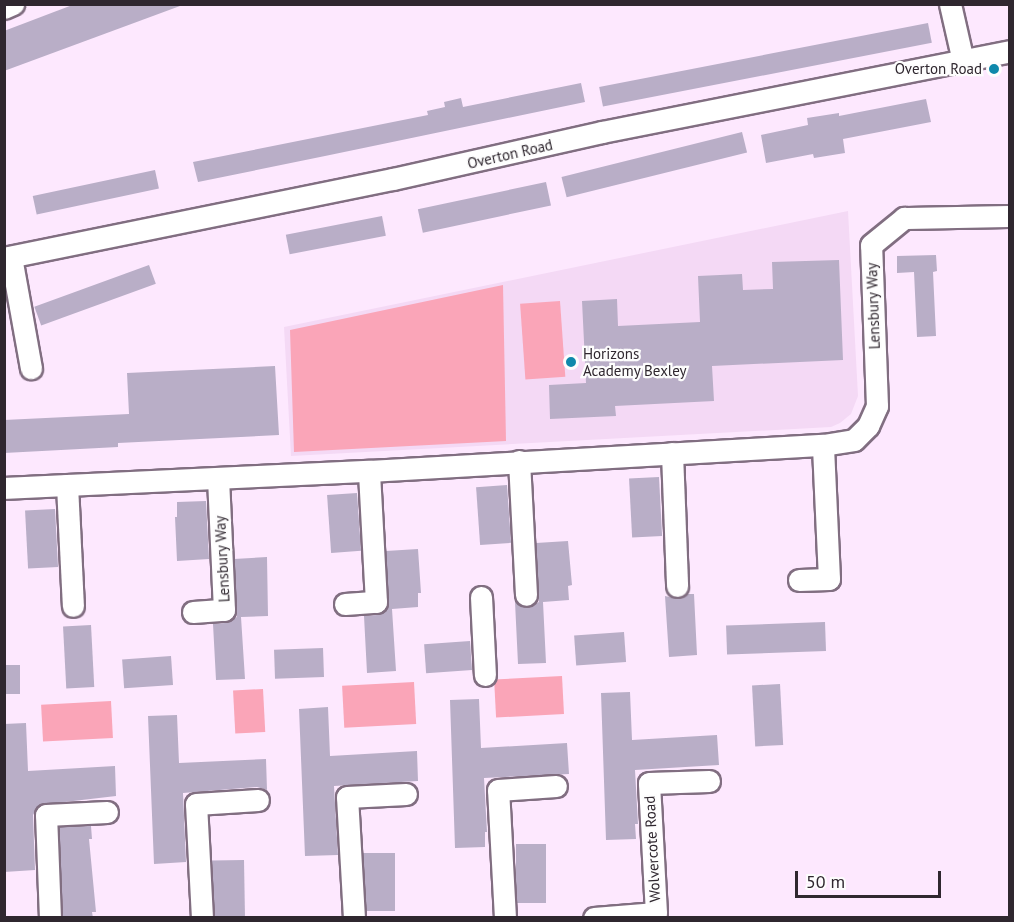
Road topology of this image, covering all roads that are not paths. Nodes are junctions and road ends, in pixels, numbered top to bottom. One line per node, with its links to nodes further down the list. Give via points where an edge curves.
1 (13, 4): 3 (street)
2 (951, 4): 5 (street)
3 (4, 8)
4 (1010, 51): 5 (street, Overton Road)
5 (963, 62): 7 (street, Overton Road, via 602,132)
6 (1010, 216): 9 (street, Lensbury Way, via 904,218 871,245 877,406 854,440)
7 (8, 257): 8 (street, Overton Road)
8 (31, 368)
9 (823, 445): 10 (street, Lensbury Way); 16 (street, via 830,579)
10 (672, 453): 11 (street, Lensbury Way); 17 (street)
11 (519, 461): 12 (street, Lensbury Way); 18 (street)
12 (369, 471): 13 (street, Lensbury Way); 20 (street, via 376,602)
13 (218, 478): 14 (street, Lensbury Way); 22 (street, Lensbury Way, via 224,610)
14 (67, 485): 15 (street, Lensbury Way); 21 (street)
15 (4, 488)
16 (799, 580)
17 (677, 586)
18 (526, 595)
19 (481, 597): 23 (street)
20 (345, 604)
21 (73, 606)
22 (193, 612)
23 (485, 675)
24 (709, 781): 33 (street, Wolvercote Road, via 649,783 656,913)
25 (556, 786): 32 (street, via 498,790)
26 (406, 794): 31 (street, via 347,796)
27 (258, 800): 30 (street, via 196,804)
28 (107, 812): 29 (street, via 46,815)
29 (50, 918)
30 (202, 918)
31 (354, 918)
32 (505, 918)
33 (594, 918)

